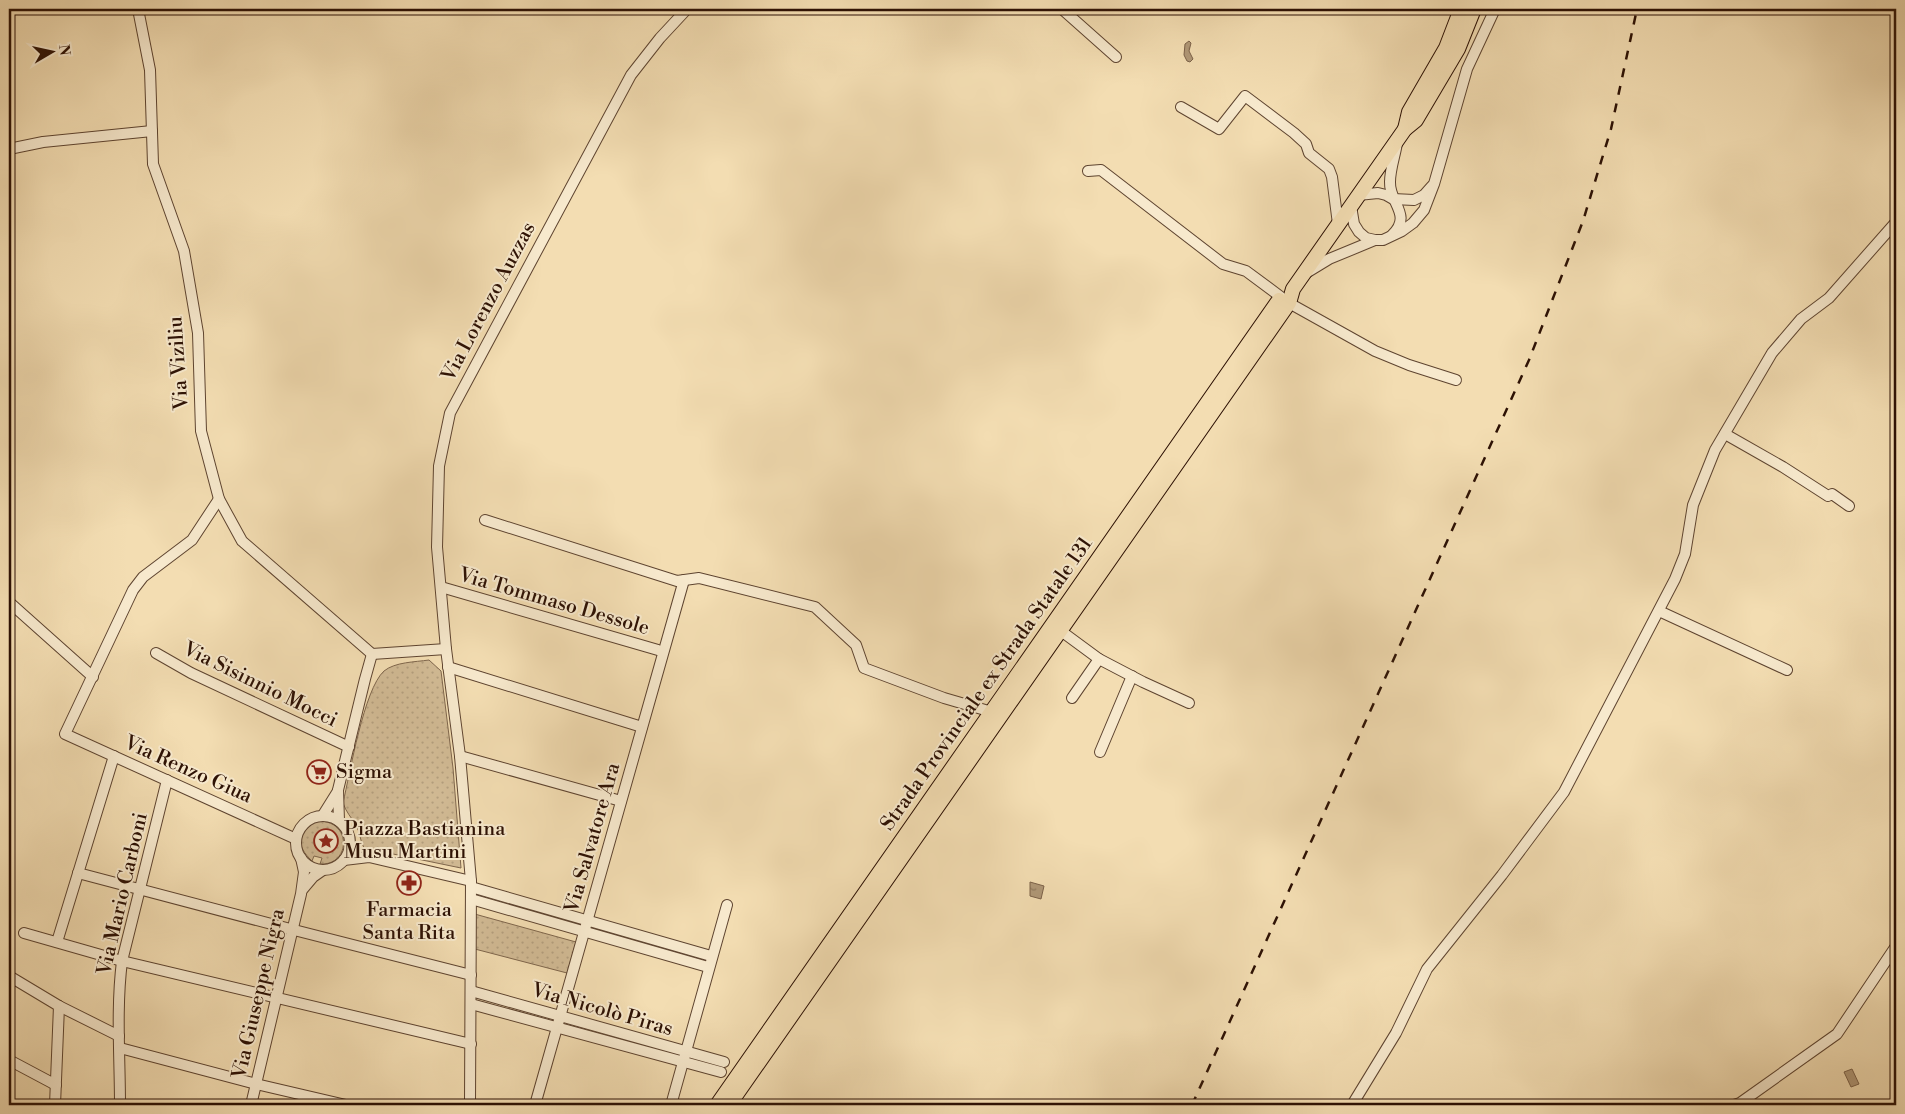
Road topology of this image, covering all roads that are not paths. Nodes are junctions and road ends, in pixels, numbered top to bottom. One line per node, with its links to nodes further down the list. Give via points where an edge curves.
1 (138, 9): 9 (street, Via Viziliu, via 150,70)
2 (687, 9): 28 (street, Via Lorenzo Auzzas, via 630,75 450,413 439,466 437,547)
3 (1062, 9): 7 (street)
4 (1461, 9): 10 (main road, Strada Provinciale ex Strada Statale 131, via 1446,48 1409,112)
5 (1474, 9): 10 (main road, Strada Provinciale ex Strada Statale 131, via 1458,50 1416,120)
6 (1495, 9): 13 (street, via 1467,69)
7 (1116, 58)
8 (1180, 106): 17 (street, via 1219,129 1245,96 1294,133 1306,144 1309,153 1329,169)
9 (152, 130): 11 (street); 24 (street, Via Viziliu, via 153,164 184,251 198,333 201,431)
10 (1401, 134): 14 (street, via 1390,181); 15 (main road, Strada Provinciale ex Strada Statale 131)
11 (9, 149)
12 (1088, 171): 21 (street, via 1101,170 1223,264 1246,271)
13 (1434, 184): 14 (street, via 1414,200); 18 (street, via 1424,210 1402,231)
14 (1393, 199): 15 (street, via 1378,193); 18 (street, via 1401,218)
15 (1355, 201): 17 (main road, Strada Provinciale ex Strada Statale 131); 19 (street, via 1354,224 1366,238)
16 (1896, 222): 23 (street, via 1829,298 1802,319 1772,353)
17 (1338, 224): 20 (main road, Strada Provinciale ex Strada Statale 131)
18 (1391, 236): 19 (street)
19 (1375, 240): 20 (street, via 1329,259)
20 (1303, 275): 21 (main road, Strada Provinciale ex Strada Statale 131)
21 (1285, 300): 22 (street, via 1376,351 1409,366); 31 (main road, Strada Provinciale ex Strada Statale 131); 43 (main road, Strada Provinciale ex Strada Statale 131)
22 (1456, 380)
23 (1724, 434): 25 (street); 30 (street, via 1693,505 1684,554)
24 (219, 499): 35 (street, Via Viziliu, via 242,541); 40 (street, via 192,540 143,577 133,590)
25 (1849, 506)
26 (485, 520): 27 (street)
27 (680, 581): 33 (street, Via Salvatore Ara); 43 (street, via 699,578 815,607 856,645 864,668); 44 (street, Via Salvatore Ara)
28 (441, 587): 32 (street, Via Lorenzo Auzzas); 33 (street, Via Tommaso Dessole)
29 (9, 602): 40 (street)
30 (1659, 611): 38 (street); 101 (street, via 1564,792 1427,970 1396,1033)
31 (1061, 631): 36 (street); 100 (main road, Strada Provinciale ex Strada Statale 131)
32 (446, 649): 35 (street); 37 (street, Via Lorenzo Auzzas)
33 (658, 650): 44 (street, Via Salvatore Ara)
34 (156, 653): 45 (street, Via Sisinnio Mocci, via 191,673)
35 (372, 654): 45 (street)
36 (1099, 659): 39 (street); 41 (street)
37 (448, 667): 44 (street); 48 (street, Via Lorenzo Auzzas)
38 (1787, 670)
39 (1132, 676): 42 (street); 46 (street)
40 (93, 677): 47 (street, Via Renzo Giua, via 65,734)
41 (1072, 698)
42 (1189, 703)
43 (992, 712): 99 (main road, Strada Provinciale ex Strada Statale 131)
44 (640, 726): 51 (street, Via Salvatore Ara)
45 (349, 747): 50 (street)
46 (1100, 752)
47 (114, 756): 49 (street, Via Renzo Giua); 60 (street)
48 (460, 756): 51 (street); 61 (street, Via Lorenzo Auzzas)
49 (167, 780): 54 (street, Via Renzo Giua); 62 (street, Via Mario Carboni)
50 (338, 790): 52 (street); 53 (street)
51 (619, 800): 66 (street, Via Salvatore Ara)
52 (323, 816): 53 (street); 54 (street, via 308,820 298,831)
53 (339, 821): 55 (street, via 349,834)
54 (296, 839): 57 (street)
55 (350, 842): 56 (street); 58 (street)
56 (369, 857): 58 (street); 61 (street)
57 (301, 858): 59 (street, via 310,867); 63 (street, Via Giuseppe Nigra, via 304,872)
58 (344, 860): 59 (street)
59 (323, 870): 63 (street, Via Giuseppe Nigra, via 313,876)
60 (78, 872): 62 (street); 70 (street)
61 (471, 884): 64 (street, Via Lorenzo Auzzas); 66 (street)
62 (141, 889): 67 (street); 73 (street, Via Mario Carboni)
63 (301, 891): 67 (street, Via Giuseppe Nigra)
64 (471, 899): 68 (street); 75 (street, Via Lorenzo Auzzas)
65 (727, 905): 72 (street)
66 (585, 920): 68 (street, Via Salvatore Ara); 72 (street)
67 (292, 930): 75 (street); 78 (street, Via Giuseppe Nigra)
68 (582, 931): 74 (street); 81 (street, Via Salvatore Ara)
69 (24, 933): 70 (street)
70 (57, 942): 73 (street)
71 (1896, 946): 102 (street, via 1837,1034)
72 (711, 956): 74 (street)
73 (122, 961): 78 (street); 83 (street, Via Mario Carboni)
74 (708, 967): 86 (street)
75 (471, 975): 77 (street, Via Lorenzo Auzzas)
76 (9, 976): 80 (street)
77 (471, 990): 79 (street, Via Lorenzo Auzzas); 81 (street, Via Nicolò Piras)
78 (275, 997): 84 (street); 90 (street, Via Giuseppe Nigra)
79 (471, 1004): 82 (street, Via Nicolò Piras); 84 (street, Via Lorenzo Auzzas)
80 (59, 1006): 83 (street); 89 (street)
81 (558, 1016): 82 (street, Via Salvatore Ara); 86 (street, Via Nicolò Piras)
82 (554, 1027): 88 (street, Via Nicolò Piras); 96 (street, Via Salvatore Ara); 97 (street, Via Salvatore Ara)
83 (119, 1036): 85 (street, Via Mario Carboni)
84 (471, 1044): 95 (street, Via Lorenzo Auzzas)
85 (120, 1048): 90 (street); 92 (street, Via Mario Carboni)
86 (686, 1052): 88 (street); 88 (street, Via Nicolò Piras, via 722,1067)
87 (9, 1060): 89 (street)
88 (683, 1063): 98 (street)
89 (56, 1084): 91 (street)
90 (256, 1084): 93 (street, Via Giuseppe Nigra); 94 (street)
91 (55, 1105)
92 (120, 1105)
93 (250, 1105)
94 (346, 1105)
95 (470, 1105)
96 (530, 1105)
97 (535, 1105)
98 (671, 1105)
99 (717, 1105)
100 (729, 1105)
101 (1352, 1105)
102 (1734, 1105)

